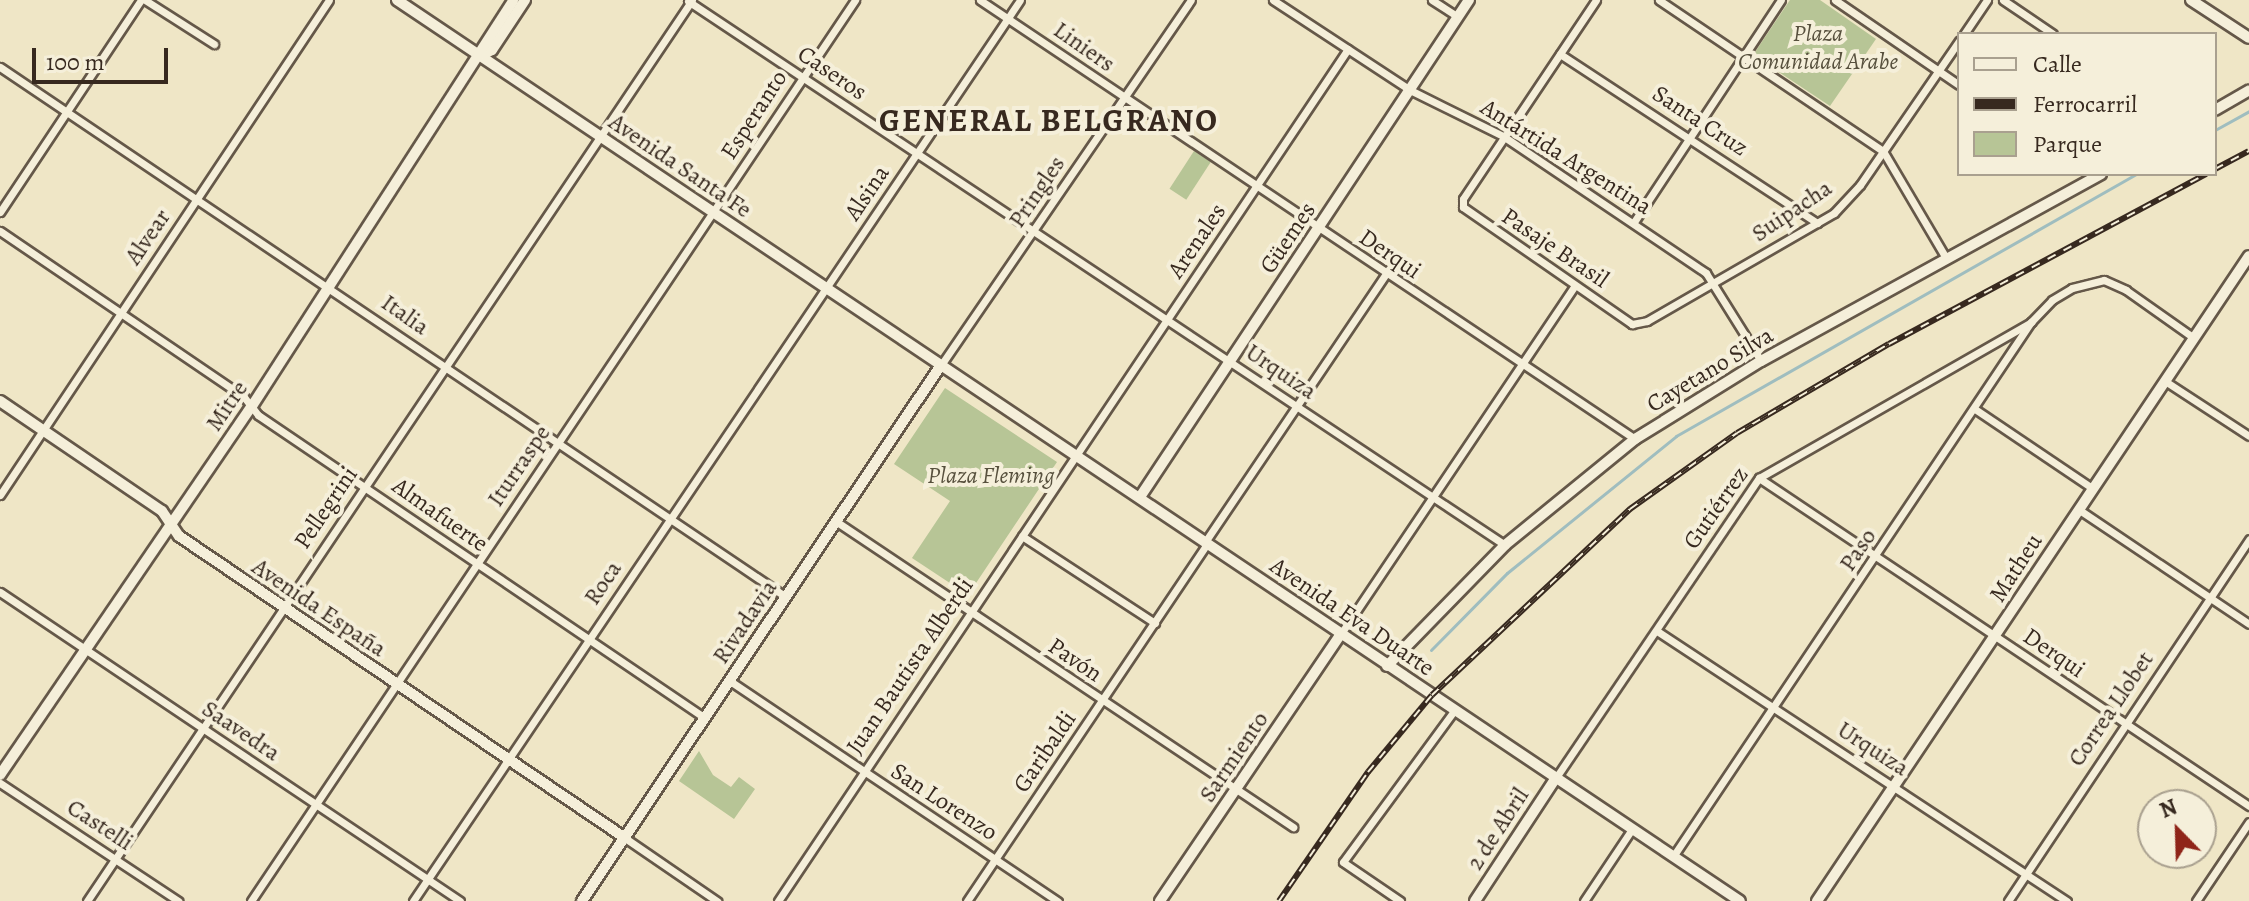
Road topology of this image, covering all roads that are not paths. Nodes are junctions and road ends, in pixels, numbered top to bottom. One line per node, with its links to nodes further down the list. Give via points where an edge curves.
1 (143, 0): 26 (street); 40 (street)
2 (329, 0): 48 (street, Alvear)
3 (397, 0): 30 (street, Avenida Santa Fe)
4 (514, 0): 30 (street)
5 (525, 0): 30 (street, via 492,50)
6 (855, 0): 34 (street, Esperanto)
7 (980, 0): 22 (street, Liniers)
8 (1020, 0): 22 (street, Alsina)
9 (1191, 0): 38 (street, Pringles)
10 (1273, 0): 28 (street, Antártida Argentina)
11 (1432, 0): 21 (street)
12 (1469, 0): 21 (street, Güemes)
13 (1596, 0): 29 (street)
14 (1659, 0): 31 (street)
15 (1781, 0): 31 (street)
16 (1835, 0): 33 (street)
17 (1987, 0): 23 (street)
18 (2003, 0): 24 (street)
19 (2191, 0): 25 (street)
20 (690, 1): 34 (street, Caseros); 42 (street, Pellegrini)
21 (1458, 17): 36 (street, Güemes)
22 (1007, 18): 38 (street, Liniers); 45 (street, Alsina)
23 (1965, 32)
24 (2050, 32)
25 (2249, 38)
26 (214, 44)
27 (1957, 44): 33 (street, Suipacha)
28 (1348, 49): 36 (street, Antártida Argentina); 47 (street, Arenales)
29 (1560, 54): 41 (street); 43 (street, Santa Cruz)
30 (482, 55): 42 (street, Avenida Santa Fe); 60 (street, Mitre)
31 (1744, 57): 43 (street); 44 (street)
32 (0, 67): 40 (street, Italia)
33 (1939, 72): 35 (street); 44 (street, Suipacha)
34 (803, 77): 45 (street, Caseros); 50 (street, Esperanto)
35 (1957, 84)
36 (1410, 90): 41 (street, Antártida Argentina); 53 (street, Güemes)
37 (2249, 90): 39 (street)
38 (1125, 99): 47 (street, Derqui); 55 (street, Pringles)
39 (2217, 109)
40 (67, 111): 48 (street, Italia); 49 (street)
41 (1503, 136): 51 (street, Antártida Argentina); 61 (street, Pasaje Brasil, via 1463,199 1467,212)
42 (602, 139): 50 (street, Avenida Santa Fe); 72 (street, Pellegrini)
43 (1689, 139): 51 (street); 52 (street, Santa Cruz)
44 (1883, 151): 52 (street, Suipacha, via 1848,198); 57 (street)
45 (917, 154): 55 (street, Caseros); 62 (street, Alsina)
46 (2087, 177): 57 (street, Cayetano Silva)
47 (1257, 188): 53 (street, Derqui); 64 (street, Arenales)
48 (197, 200): 60 (street, Italia); 63 (street, Alvear)
49 (0, 212)
50 (714, 213): 62 (street, Avenida Santa Fe); 81 (street, Iturraspe)
51 (1634, 222): 59 (street, Antártida Argentina, via 1706,273)
52 (1817, 223): 59 (street, Suipacha)
53 (1318, 229): 58 (street, Derqui); 68 (street, Güemes)
54 (0, 231): 63 (street, Almafuerte)
55 (1034, 233): 64 (street, Urquiza); 70 (street, Pringles)
56 (2249, 256): 67 (street, Matheu)
57 (1946, 258): 69 (street, Cayetano Silva)
58 (1385, 275): 71 (street, Derqui); 76 (street, Garibaldi)
59 (1713, 284): 66 (street, Suipacha); 69 (street, Antártida Argentina)
60 (330, 287): 72 (street, Italia); 75 (street, Mitre)
61 (1574, 287): 66 (street, Pasaje Brasil); 71 (street)
62 (827, 289): 70 (street, Avenida Santa Fe); 90 (street, Roca)
63 (121, 313): 75 (street, Almafuerte); 78 (street, Alvear)
64 (1167, 321): 68 (street, Urquiza); 82 (street, Arenales)
65 (2031, 322): 67 (street, Paso, via 2052,300 2104,280); 77 (street, Paso); 83 (street, Gutiérrez)
66 (1632, 324)
67 (2194, 338): 73 (street, Matheu)
68 (1229, 361): 76 (street, Urquiza); 87 (street, Güemes)
69 (1761, 361): 80 (street, Cayetano Silva)
70 (941, 365): 82 (street, Avenida Eva Duarte); 91 (street, Rivadavia)
71 (1521, 365): 80 (street, Derqui); 88 (street)
72 (445, 367): 81 (street, Italia); 84 (street, Pellegrini)
73 (2165, 381): 79 (street); 85 (street, Matheu)
74 (0, 401): 78 (street, Avenida España)
75 (252, 406): 84 (street, Almafuerte); 92 (street, Mitre)
76 (1297, 407): 88 (street, Urquiza); 95 (street, Garibaldi)
77 (1975, 409): 85 (street); 97 (street, Paso)
78 (43, 430): 86 (street, Alvear); 92 (street, Avenida España, via 162,511)
79 (2249, 436)
80 (1635, 439): 96 (street, Cayetano Silva)
81 (558, 444): 90 (street, Italia); 98 (street, Iturraspe)
82 (1077, 455): 87 (street, Avenida Eva Duarte); 93 (street, Juan Bautista Alberdi)
83 (1759, 478): 97 (street, Derqui); 106 (street, Gutiérrez)
84 (365, 487): 98 (street, Almafuerte); 102 (street, Pellegrini)
85 (2092, 488): 89 (street, Matheu)
86 (0, 495)
87 (1140, 497): 95 (street, Avenida Eva Duarte)
88 (1434, 498): 96 (street, Urquiza); 107 (street)
89 (2078, 509): 101 (street); 108 (street, Matheu)
90 (671, 519): 100 (street, Italia); 109 (street, Roca)
91 (837, 522): 100 (street, Rivadavia); 103 (street, Pavón)
92 (171, 524): 102 (street, Avenida España, via 179,536); 110 (street, Mitre)
93 (1022, 536): 103 (street, Juan Bautista Alberdi); 104 (street)
94 (2249, 539): 101 (street, Correa Llobet)
95 (1206, 543): 104 (street, Garibaldi); 107 (street, Avenida Eva Duarte)
96 (1505, 545): 111 (street, Cayetano Silva)
97 (1877, 559): 108 (street, Derqui); 115 (street, Paso)
98 (476, 565): 109 (street, Almafuerte); 113 (street, Iturraspe)
99 (0, 592): 110 (street, Saavedra)
100 (786, 597): 112 (street, Rivadavia)
101 (2210, 597): 105 (street); 118 (street, Correa Llobet)
102 (283, 608): 113 (street, Avenida España); 119 (street, Pellegrini)
103 (969, 614): 114 (street, Pavón); 121 (street, Juan Bautista Alberdi)
104 (1155, 623): 114 (street, Garibaldi)
105 (2249, 624)
106 (1657, 631): 115 (street, Urquiza); 123 (street, Gutiérrez)
107 (1340, 635): 111 (street, Avenida Eva Duarte); 126 (street, Sarmiento)
108 (1994, 637): 118 (street, Derqui); 125 (street, Matheu)
109 (589, 640): 117 (street, Almafuerte); 120 (street, Roca)
110 (85, 650): 119 (street, Saavedra); 122 (street, Mitre)
111 (1387, 666): 116 (street, Avenida Eva Duarte)
112 (730, 681): 117 (street, Rivadavia); 121 (street, San Lorenzo)
113 (397, 685): 120 (street, Avenida España); 127 (street, Iturraspe)
114 (1102, 703): 126 (street, Pavón); 135 (street, Garibaldi)
115 (1774, 707): 125 (street, Urquiza); 133 (street, Paso)
116 (1454, 711): 123 (street, Avenida Eva Duarte); 149 (street, via 1343,862)
117 (705, 718): 132 (street, Rivadavia)
118 (2125, 724): 128 (street, Derqui); 136 (street, Correa Llobet)
119 (203, 729): 127 (street, Saavedra); 134 (street, Pellegrini)
120 (509, 759): 132 (street, Avenida España); 137 (street, Roca)
121 (863, 772): 135 (street, San Lorenzo); 145 (street, Juan Bautista Alberdi)
122 (0, 775)
123 (1555, 779): 131 (street, Avenida Eva Duarte); 150 (street, 2 de Abril)
124 (0, 783): 134 (street, Castelli)
125 (1894, 786): 136 (street, Urquiza); 153 (street, Matheu)
126 (1236, 791): 130 (street, Pavón); 148 (street, Sarmiento)
127 (315, 804): 137 (street, Saavedra); 140 (street, Iturraspe)
128 (2249, 806)
129 (2249, 822): 156 (street)
130 (1293, 827)
131 (1632, 829): 133 (street, Avenida Eva Duarte); 151 (street)
132 (625, 838): 143 (street, Rivadavia); 144 (street)
133 (1674, 855): 152 (street, Avenida Eva Duarte)
134 (115, 858): 138 (street, Pellegrini); 139 (street, Castelli)
135 (995, 859): 146 (street, Garibaldi); 147 (street, San Lorenzo)
136 (2026, 873): 154 (street, Correa Llobet); 155 (street, Urquiza)
137 (428, 879): 141 (street, Roca); 142 (street, Saavedra)
138 (87, 901)
139 (178, 901)
140 (251, 901)
141 (413, 901)
142 (460, 901)
143 (582, 901)
144 (717, 901)
145 (778, 901)
146 (967, 901)
147 (1058, 901)
148 (1160, 901)
149 (1400, 901)
150 (1475, 901)
151 (1584, 901)
152 (1740, 901)
153 (1817, 901)
154 (2008, 901)
155 (2067, 901)
156 (2196, 901)

